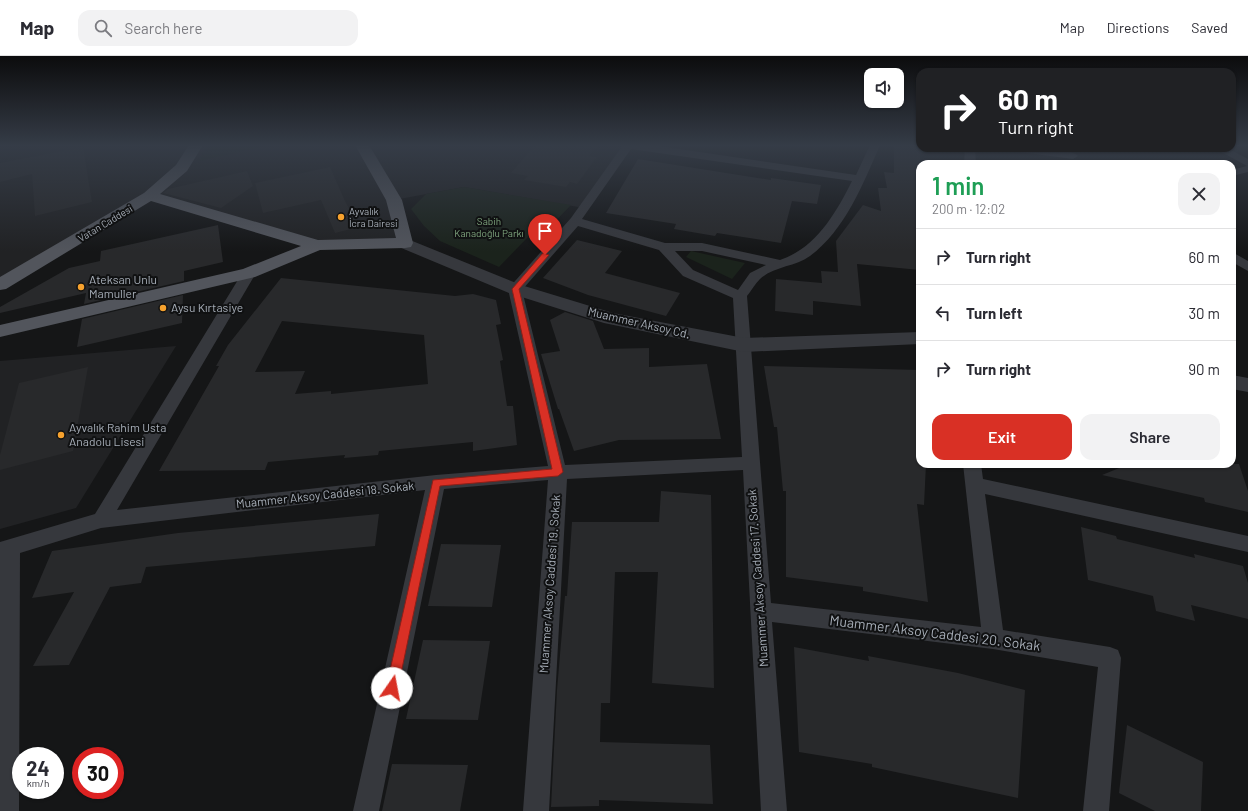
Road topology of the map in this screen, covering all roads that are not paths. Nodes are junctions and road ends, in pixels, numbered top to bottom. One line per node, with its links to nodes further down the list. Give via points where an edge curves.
1 (168, 180): 5 (main road, Vatan Caddesi)
2 (382, 180): 7 (main road, via 394,200)
3 (603, 180): 6 (street)
4 (859, 180): 11 (street, via 848,202 821,239 806,253)
5 (149, 196): 8 (main road); 15 (main road, Vatan Caddesi)
6 (575, 221): 9 (street); 16 (street)
7 (404, 243): 8 (main road); 16 (street, Muammer Aksoy Cd.)
8 (317, 245): 14 (main road)
9 (664, 248): 11 (street, via 702,247); 17 (street, via 688,272)
10 (1236, 259): 13 (street)
11 (780, 264): 17 (street, via 755,276)
12 (1236, 264): 13 (street)
13 (1247, 266)
14 (249, 273): 18 (main road); 28 (street)
15 (0, 285)
16 (515, 289): 20 (street, Muammer Aksoy Cd., via 610,319); 25 (street, Muammer Aksoy Caddesi 19. Sokak)
17 (740, 296): 20 (street, Muammer Aksoy Caddesi 17. Sokak)
18 (0, 331)
19 (916, 338): 20 (street, Muammer Aksoy Cd.)
20 (744, 345): 23 (street, Muammer Aksoy Caddesi 17. Sokak)
21 (1236, 383): 22 (street)
22 (1248, 385)
23 (751, 463): 25 (street, Muammer Aksoy Caddesi 18. Sokak); 31 (street, Muammer Aksoy Caddesi 17. Sokak)
24 (973, 468): 27 (street)
25 (558, 472): 26 (street, Muammer Aksoy Caddesi 18. Sokak); 36 (street, Muammer Aksoy Caddesi 19. Sokak)
26 (436, 482): 28 (street, Muammer Aksoy Caddesi 18. Sokak); 35 (street)
27 (975, 485): 29 (street); 32 (street)
28 (101, 520): 30 (street, Muammer Aksoy Caddesi 18. Sokak)
29 (1248, 544)
30 (5, 548): 33 (street)
31 (760, 611): 32 (street, Muammer Aksoy Caddesi 20. Sokak); 37 (street, Muammer Aksoy Caddesi 17. Sokak)
32 (993, 639): 38 (street, Muammer Aksoy Caddesi 20. Sokak, via 1110,658)
33 (4, 774): 34 (street)
34 (6, 811)
35 (366, 811)
36 (536, 811)
37 (774, 811)
38 (1096, 811)

